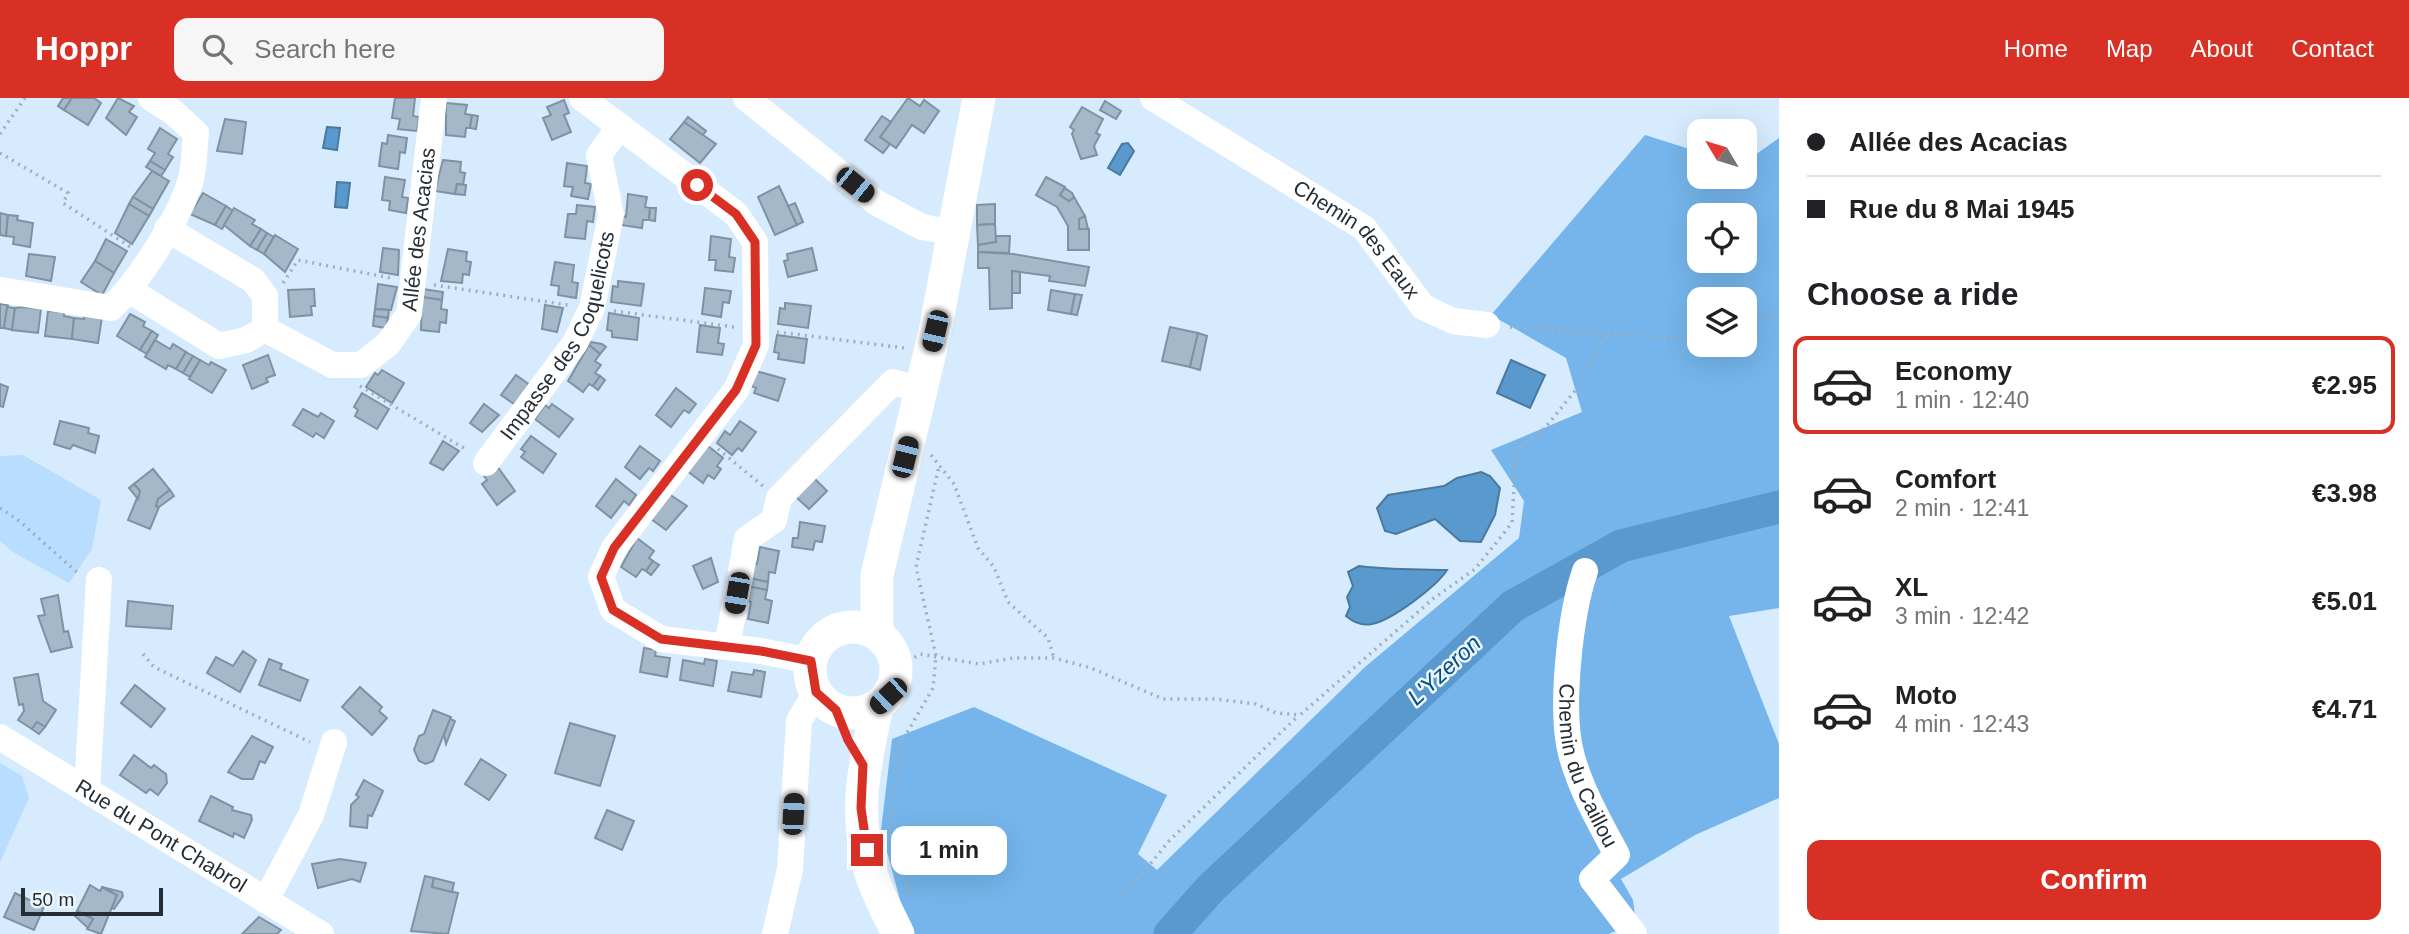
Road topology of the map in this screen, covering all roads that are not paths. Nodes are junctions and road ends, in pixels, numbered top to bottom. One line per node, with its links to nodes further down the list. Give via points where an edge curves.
1 (150, 98): 8 (street, via 196,133 191,181)
2 (434, 98): 13 (street, Allée des Acacias, via 409,314 387,344 361,365 332,365)
3 (582, 98): 7 (street)
4 (746, 98): 9 (street, via 877,203 922,227)
5 (979, 98): 9 (main road)
6 (1153, 98): 12 (street, Chemin des Eaux, via 1364,228 1423,307 1453,321)
7 (620, 126): 15 (street, Impasse des Coquelicots, via 599,155 611,215 592,308 575,343); 21 (street, via 736,214 755,242 756,345 736,390 614,548 601,577 613,610 661,639)
8 (167, 229): 11 (street); 13 (street, via 253,279 265,296)
9 (956, 233): 14 (main road)
10 (1, 290): 11 (street, via 111,308)
11 (130, 290): 13 (street, via 219,346 246,340)
12 (1487, 325)
13 (265, 329)
14 (921, 390): 17 (main road); 21 (street, via 893,382 747,539)
15 (486, 463)
16 (1585, 571): 32 (street, Chemin du Caillou, via 1575,599 1566,728 1586,797 1617,855 1592,879)
17 (877, 575): 19 (main road); 20 (main road)
18 (99, 580): 27 (street)
19 (837, 629): 20 (main road, via 851,626); 22 (main road, via 825,637)
20 (877, 633): 23 (main road, via 894,655 897,669 895,683)
21 (727, 646): 22 (street)
22 (821, 687): 23 (main road, via 850,713); 26 (main road); 31 (street, via 799,720 790,869)
23 (877, 706): 26 (main road)
24 (0, 737): 27 (street, Rue du Pont Chabrol)
25 (334, 742): 28 (street, via 312,815)
26 (863, 765): 29 (main road, via 861,808 870,871)
27 (87, 790): 28 (street, Rue du Pont Chabrol)
28 (266, 900): 30 (street, Rue du Pont Chabrol)
29 (906, 920)
30 (321, 934)
31 (775, 934)
32 (1634, 934)

